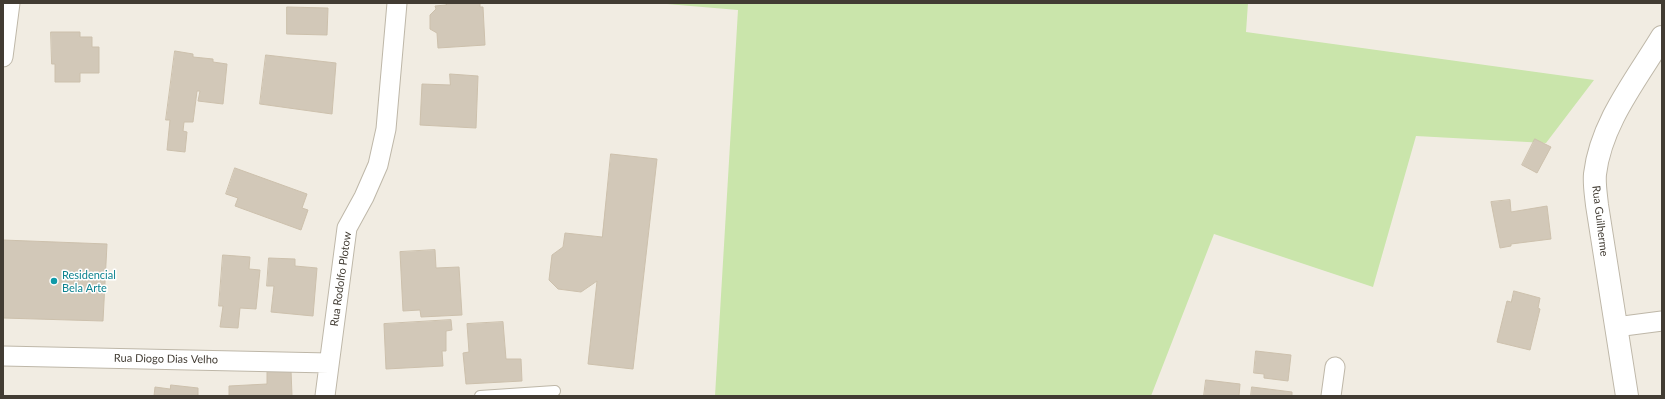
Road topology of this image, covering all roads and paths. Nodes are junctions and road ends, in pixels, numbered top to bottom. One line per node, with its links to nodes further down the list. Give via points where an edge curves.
1 (10, 3): 4 (street)
2 (397, 3): 8 (street, Rua Rodolfo Plotow, via 386,129 378,165 347,228)
3 (1662, 37): 6 (street, Rua Guilherme, via 1611,121 1601,145 1595,175 1597,205)
4 (3, 57)
5 (1662, 321): 6 (street)
6 (1616, 327): 14 (street, Rua Guilherme)
7 (3, 356): 8 (street, Rua Diogo Dias Velho)
8 (329, 363): 11 (street, Rua Rodolfo Plotow)
9 (1335, 367): 13 (street)
10 (555, 391): 12 (lane)
11 (325, 396)
12 (480, 396)
13 (1331, 396)
14 (1627, 396)

